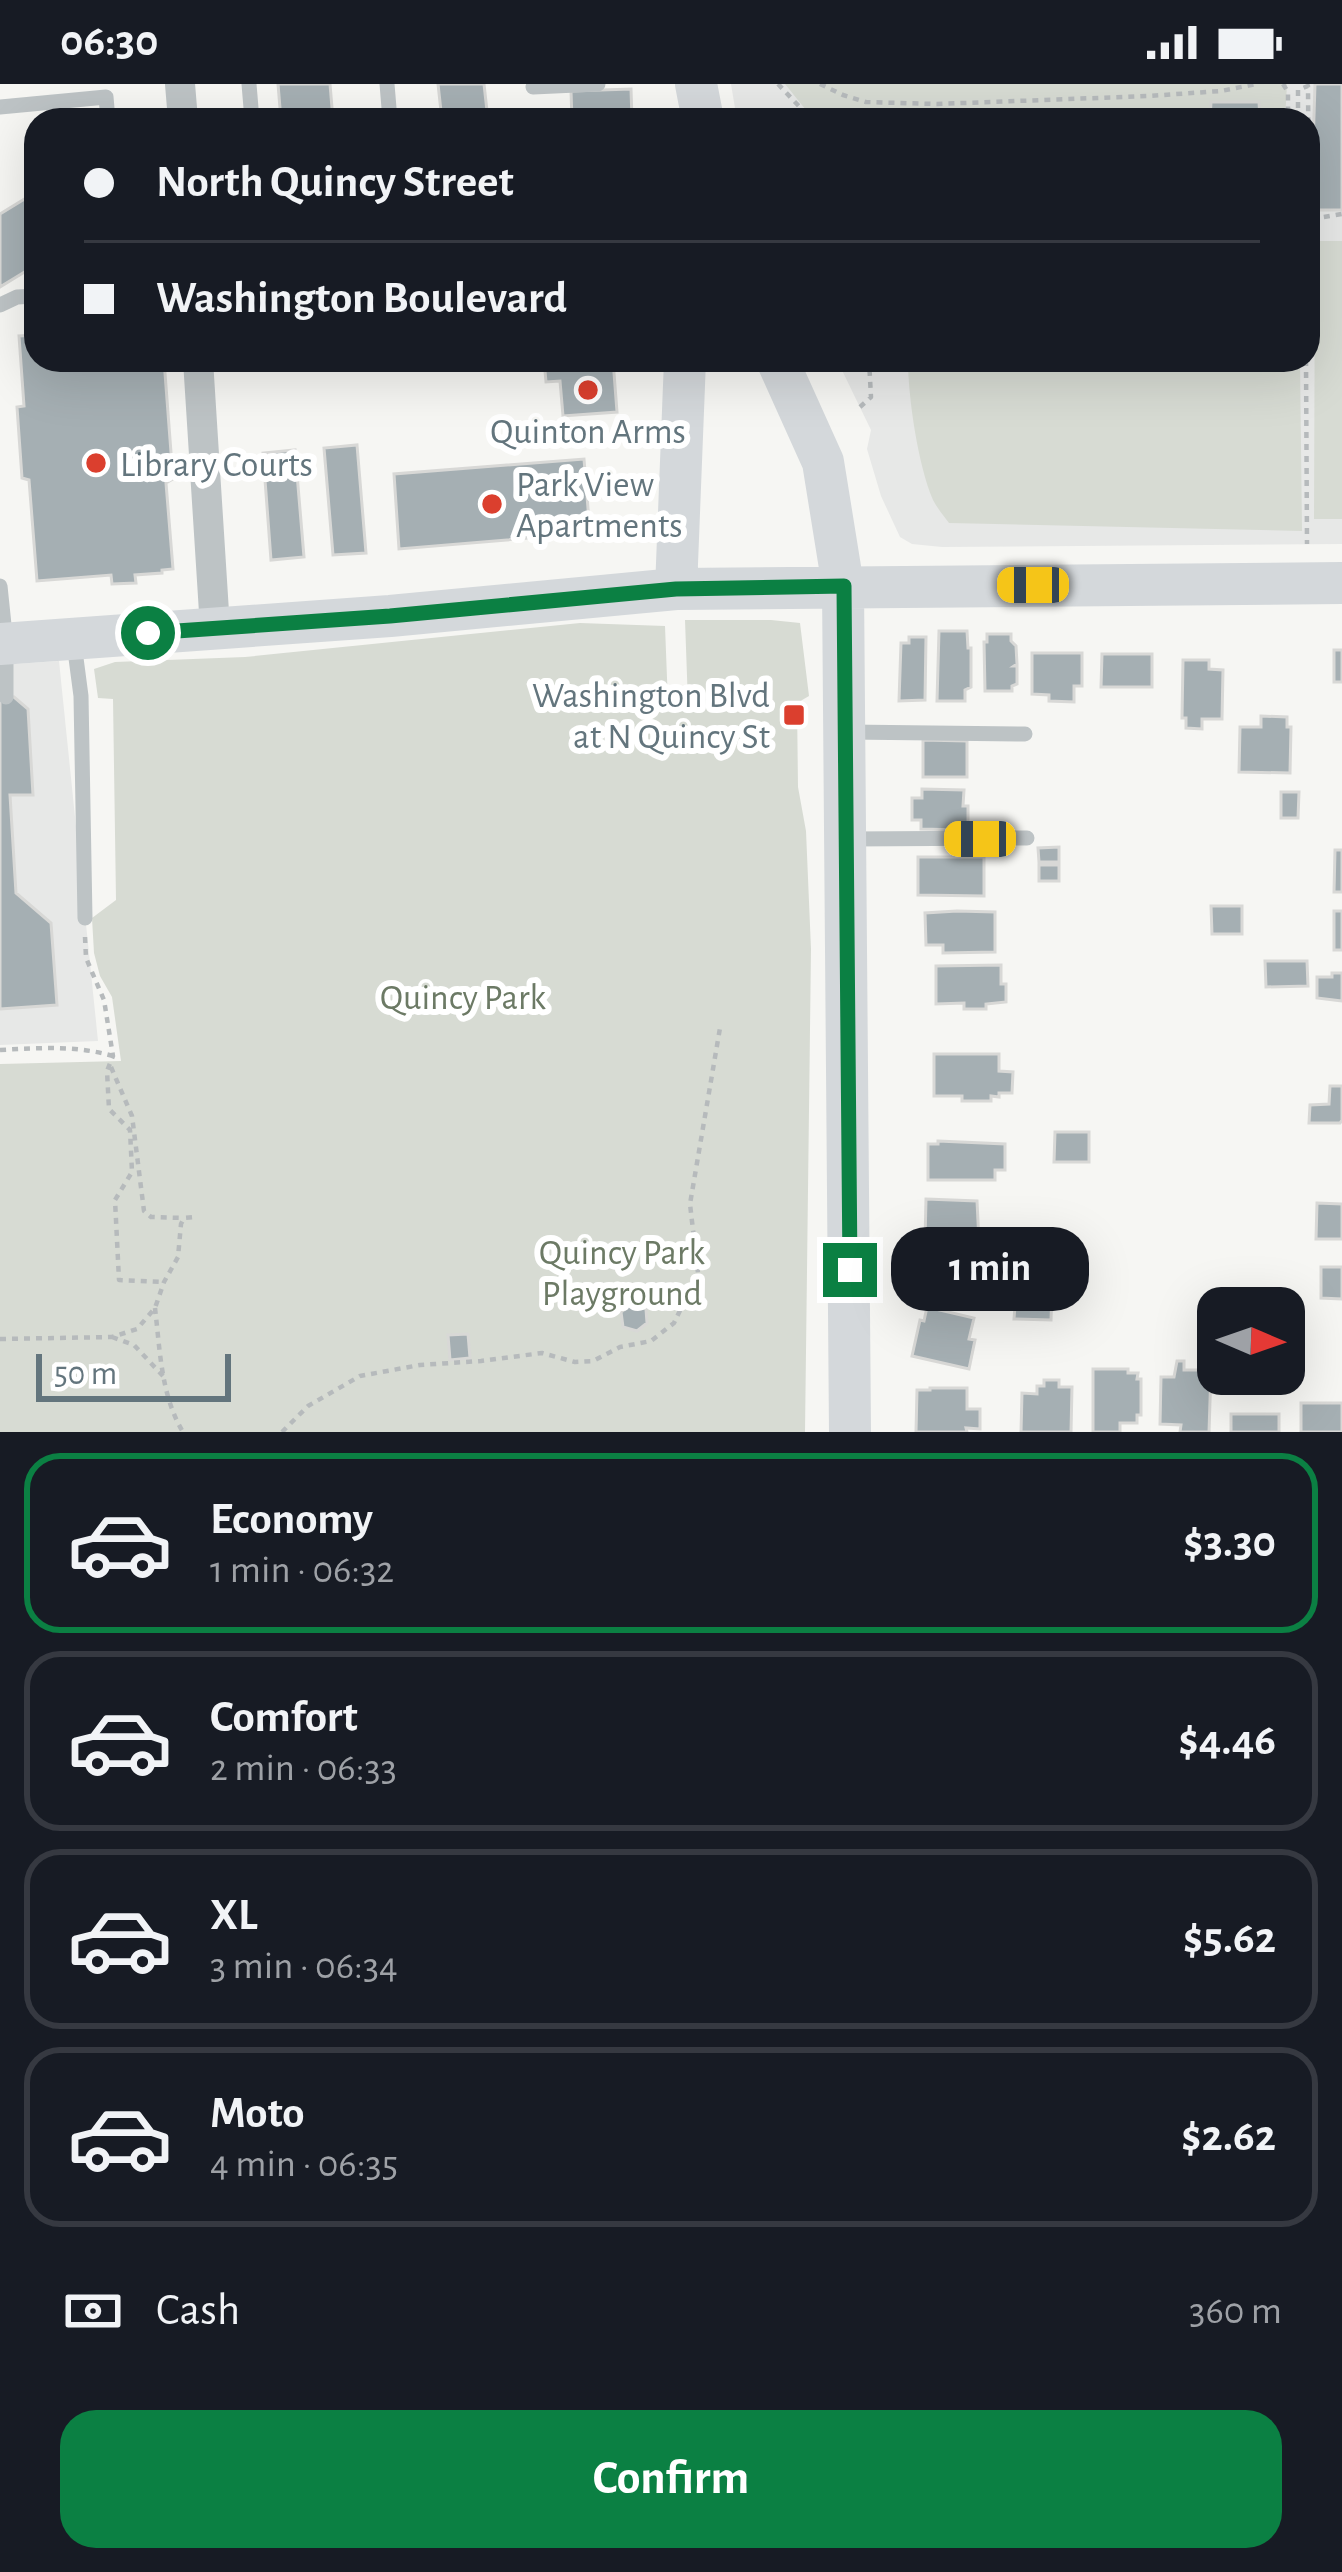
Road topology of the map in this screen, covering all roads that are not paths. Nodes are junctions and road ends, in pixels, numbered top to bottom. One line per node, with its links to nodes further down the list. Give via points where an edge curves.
1 (598, 84): 2 (lane)
2 (533, 87)
3 (106, 90): 4 (lane)
4 (0, 107)
5 (199, 372): 12 (street)
6 (684, 372): 11 (main road)
7 (782, 372): 10 (main road, via 823,462)
8 (1342, 583): 10 (main road)
9 (0, 586): 14 (lane)
10 (844, 586): 11 (main road); 16 (main road)
11 (676, 589): 12 (main road)
12 (215, 628): 13 (main road)
13 (74, 640): 14 (main road); 20 (lane)
14 (3, 644): 15 (lane)
15 (6, 697)
16 (846, 732): 17 (lane); 19 (main road)
17 (1025, 734)
18 (1027, 838): 19 (lane)
19 (847, 839): 21 (main road)
20 (85, 919)
21 (850, 1432)

